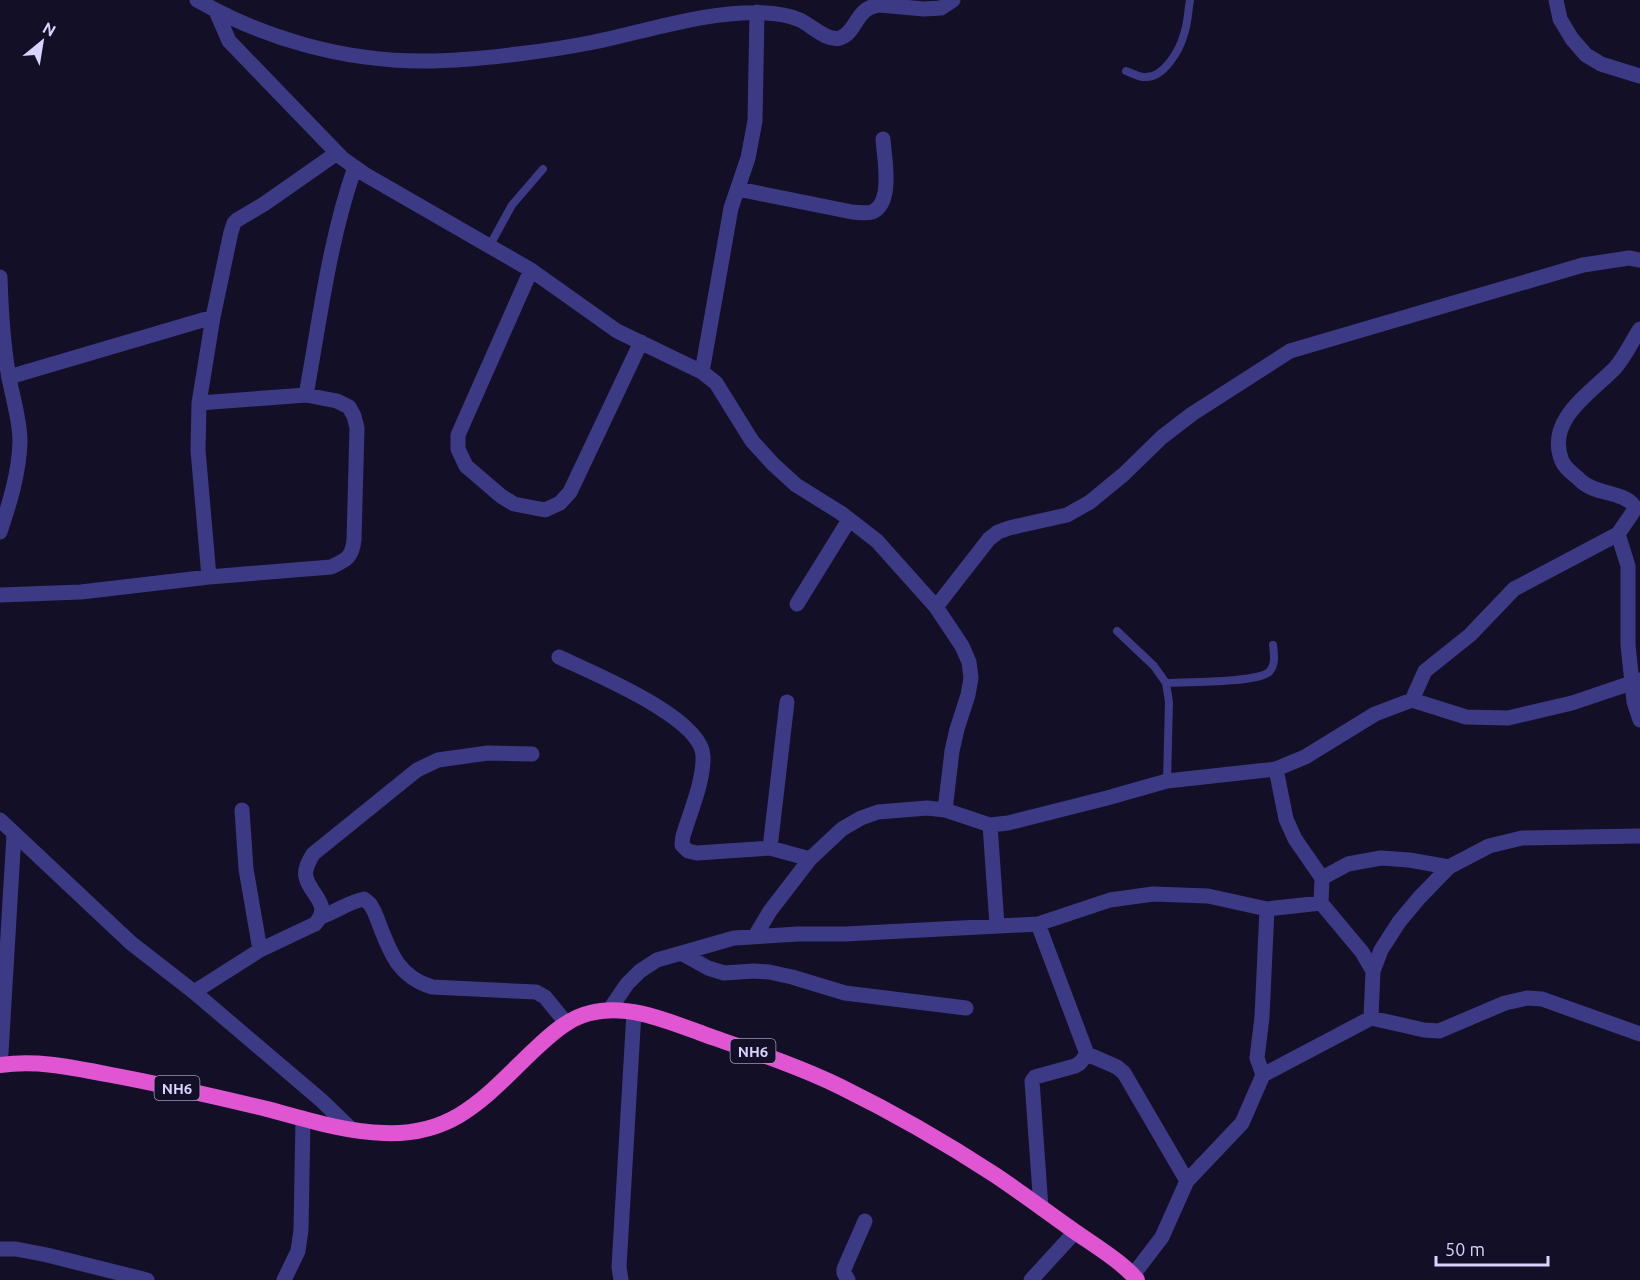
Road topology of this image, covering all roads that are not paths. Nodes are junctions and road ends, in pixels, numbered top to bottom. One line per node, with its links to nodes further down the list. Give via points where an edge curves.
1 (197, 0): 5 (street)
2 (953, 0): 6 (street, via 940,8 873,6 867,8 844,37 834,39 789,16)
3 (1190, 0): 7 (lane, via 1179,48 1157,75 1145,77)
4 (1556, 0): 8 (street, via 1560,19 1586,55)
5 (216, 11): 6 (street, via 265,32 337,53 422,61 532,52 591,43 684,20); 10 (street, via 229,41)
6 (757, 12): 13 (street, via 755,121)
7 (1126, 71)
8 (1640, 76)
9 (883, 139): 13 (street, via 884,199 871,212 852,212)
10 (337, 153): 11 (street); 18 (street, via 234,223)
11 (355, 167): 14 (street); 23 (street, via 331,255)
12 (543, 169): 14 (lane, via 512,205)
13 (738, 189): 21 (street, via 731,208)
14 (490, 245): 16 (street)
15 (1640, 260): 32 (street, via 1582,265 1290,351 1192,414 1090,502 1067,515 1008,528 989,538)
16 (531, 270): 20 (street, via 617,331); 20 (street, via 458,435 458,449 466,466 501,496 514,504 545,510 560,503 570,492)
17 (0, 277): 22 (street)
18 (213, 317): 22 (street); 24 (street)
19 (1640, 329): 25 (street, via 1617,366 1570,412 1561,426 1558,444 1562,463 1585,485)
20 (640, 342): 21 (street)
21 (702, 372): 26 (street, via 716,383 752,441 773,464)
22 (9, 377): 27 (street, via 20,440 11,501)
23 (306, 395): 24 (street); 29 (street, via 337,401 349,407 354,416 357,428 352,552 331,567)
24 (199, 403): 29 (street, via 198,450)
25 (1637, 505): 28 (street)
26 (849, 520): 31 (street); 32 (street, via 877,541)
27 (0, 532)
28 (1618, 534): 36 (street, via 1628,566 1628,645); 38 (street, via 1514,589 1470,636 1425,671)
29 (209, 577): 30 (street, via 81,592)
30 (0, 595)
31 (797, 604)
32 (936, 607): 45 (street, via 962,646 970,678 952,751)
33 (1117, 631): 37 (lane)
34 (1274, 645): 37 (lane, via 1274,664 1262,676)
35 (559, 657): 50 (street, via 646,699 688,729 699,742 702,773 682,845 697,853)
36 (1636, 682): 38 (street, via 1508,718 1466,717); 40 (street, via 1634,702)
37 (1166, 683): 43 (lane)
38 (1412, 700): 42 (street, via 1376,714 1305,758)
39 (788, 702): 50 (street)
40 (1640, 720)
41 (532, 754): 56 (street, via 453,757 417,770 313,854 305,876 322,908)
42 (1276, 769): 43 (street); 53 (street, via 1286,819)
43 (1167, 781): 47 (street)
44 (242, 810): 60 (street, via 246,868)
45 (945, 810): 47 (street); 51 (street, via 878,812 861,818 842,829)
46 (0, 820): 48 (street)
47 (990, 825): 58 (street)
48 (14, 834): 63 (street, via 130,943); 71 (street)
49 (1640, 836): 52 (street, via 1522,838 1489,846)
50 (770, 848): 51 (street)
51 (810, 859): 59 (street)
52 (1449, 867): 53 (street, via 1381,858 1348,864); 62 (street, via 1399,922)
53 (1322, 878): 54 (street)
54 (1321, 903): 55 (street); 62 (street)
55 (1267, 909): 57 (street, via 1208,896 1153,894 1110,900); 72 (street, via 1257,1058)
56 (321, 917): 60 (street, via 315,924); 68 (street, via 364,899 374,911 400,968 408,975 432,987 536,992 553,1004)
57 (1038, 924): 58 (street); 70 (street)
58 (997, 925): 59 (street)
59 (755, 936): 61 (street)
60 (260, 950): 63 (street)
61 (681, 953): 64 (street, via 724,973 769,972 845,993); 65 (street, via 657,960 639,971)
62 (1373, 971): 67 (street)
63 (194, 992): 74 (street)
64 (966, 1008)
65 (610, 1009): 66 (highway, NH6); 68 (highway, NH6, via 587,1013)
66 (634, 1012): 76 (highway, NH6, via 776,1059 839,1086 994,1174); 83 (street)
67 (1371, 1018): 69 (street, via 1438,1031 1527,998 1542,999); 72 (street)
68 (567, 1024): 74 (highway, NH6, via 480,1101 440,1126 406,1134)
69 (1640, 1034)
70 (1087, 1054): 75 (street, via 1124,1073); 76 (street, via 1075,1066 1032,1081)
71 (0, 1057): 73 (highway, NH6, via 133,1079)
72 (1263, 1075): 75 (street, via 1242,1123)
73 (303, 1118): 74 (highway, NH6); 82 (street, via 301,1230 298,1251)
74 (352, 1130)
75 (1187, 1181): 80 (street, via 1162,1237)
76 (1041, 1208): 78 (highway, NH6)
77 (865, 1221): 84 (street, via 844,1269)
78 (1075, 1232): 80 (highway, NH6); 85 (street)
79 (0, 1249): 81 (street, via 47,1255)
80 (1135, 1277)
81 (147, 1280)
82 (284, 1280)
83 (621, 1280)
84 (848, 1280)
85 (1031, 1280)

